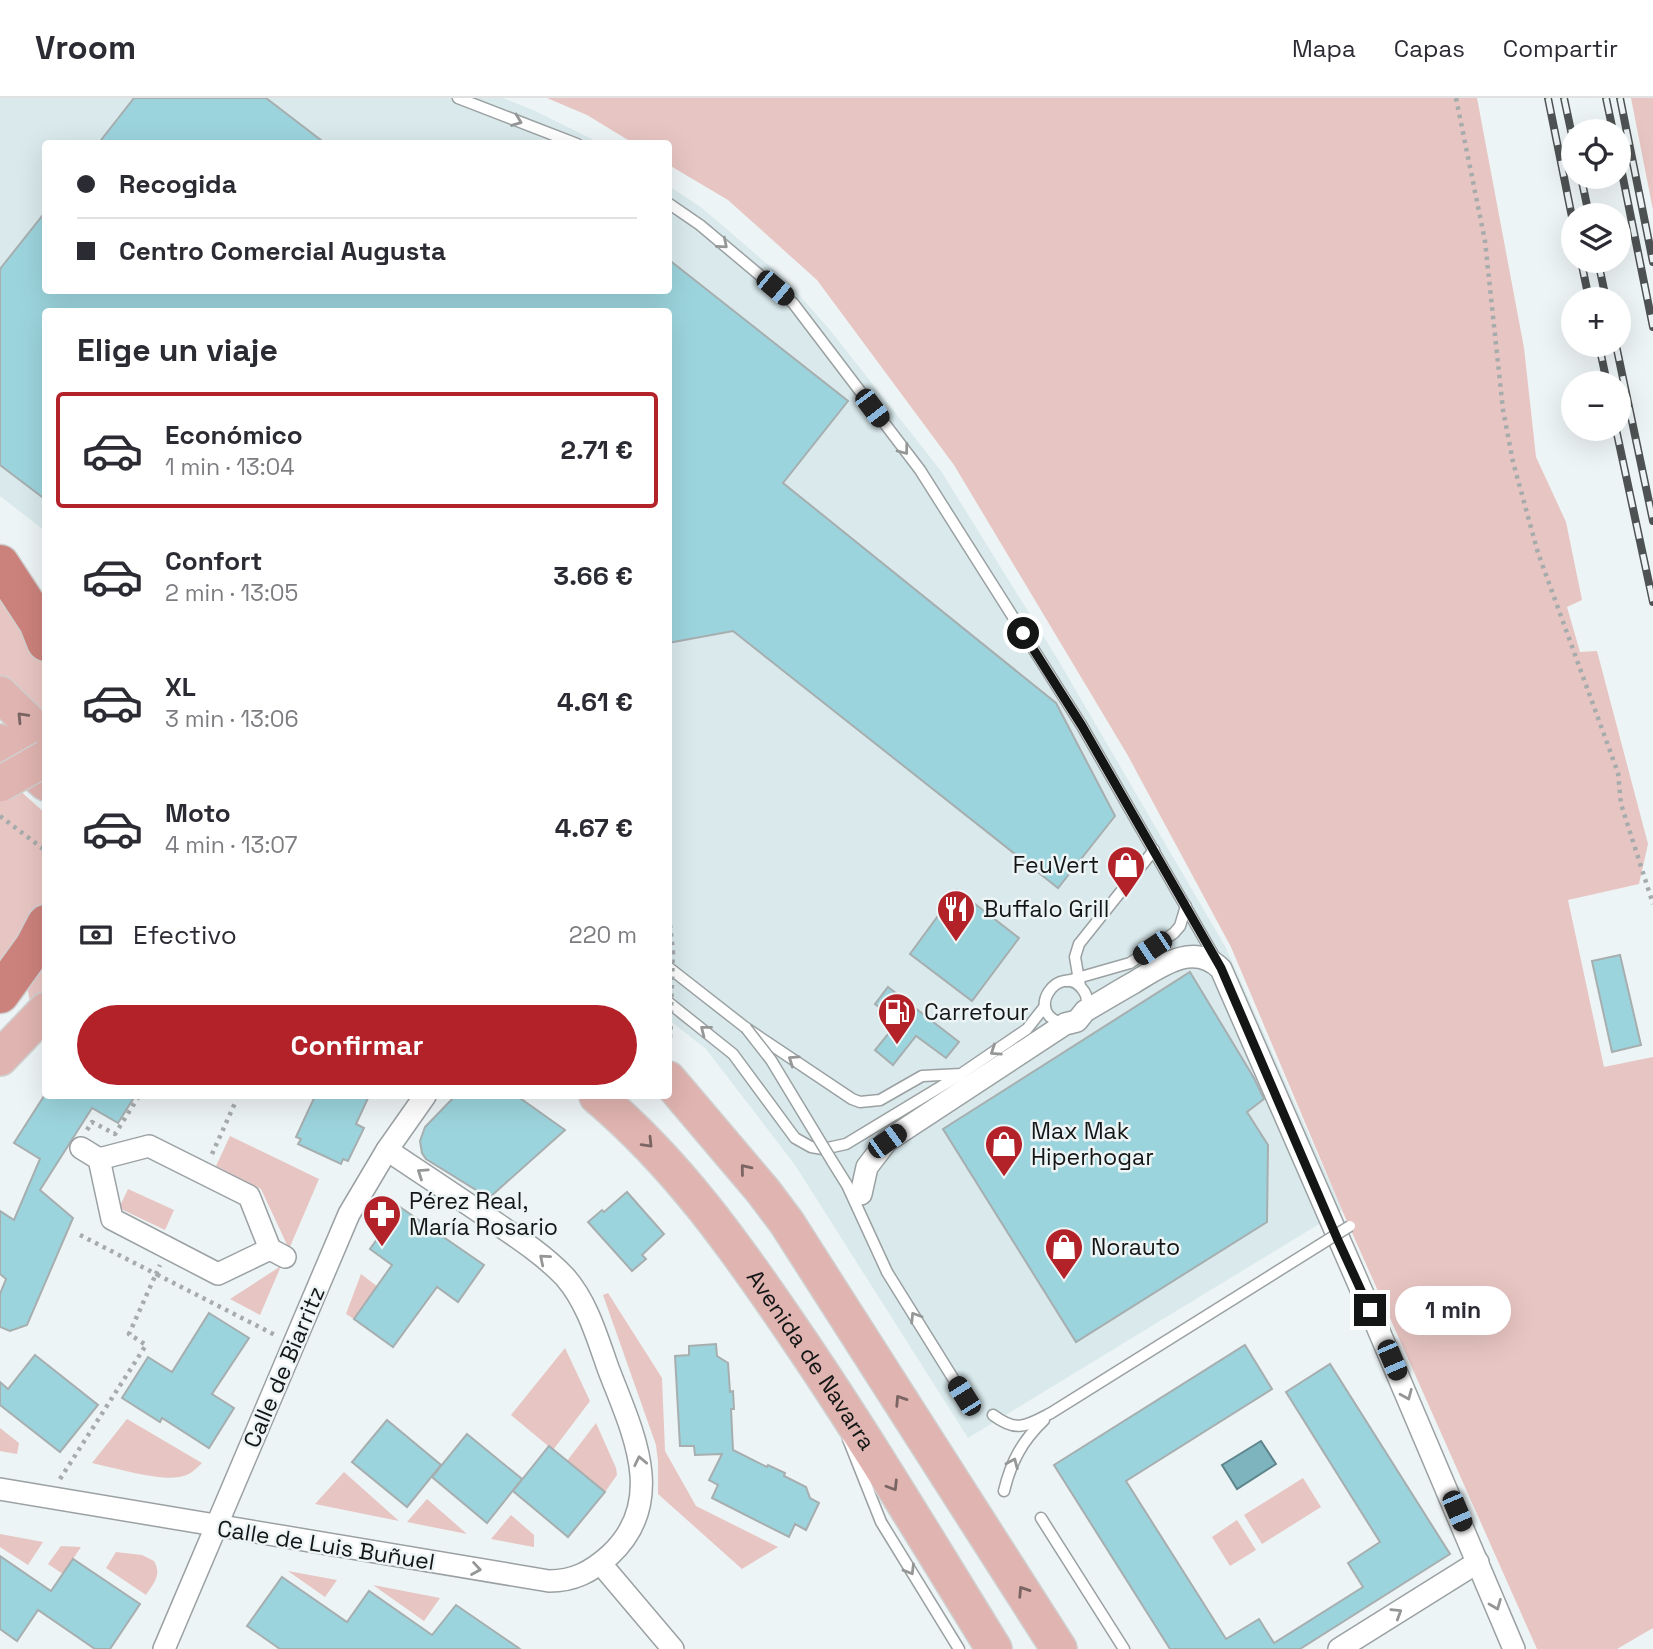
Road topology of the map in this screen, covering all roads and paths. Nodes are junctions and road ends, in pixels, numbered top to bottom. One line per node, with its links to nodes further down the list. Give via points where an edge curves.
1 (458, 98): 3 (lane, one-way to 3)
2 (1456, 98): 16 (path, via 1485,241 1503,411 1513,462 1538,553 1618,773 1621,804)
3 (567, 140)
4 (672, 206): 15 (lane, one-way to 15, via 793,303 911,459 1082,726)
5 (0, 564): 6 (highway)
6 (42, 632)
7 (0, 694): 8 (main road, one-way to 7)
8 (42, 735)
9 (0, 742): 11 (main road)
10 (42, 760): 12 (main road, bridge)
11 (42, 779)
12 (0, 784)
13 (0, 816): 14 (path)
14 (42, 848)
15 (1154, 850): 17 (lane); 22 (lane, via 1079,944)
16 (1653, 904)
17 (1186, 906): 20 (lane); 22 (lane, via 1174,933 1130,963)
18 (40, 935): 24 (highway)
19 (672, 942): 23 (path, bridge)
20 (1221, 968): 27 (street, via 1205,957 1176,959); 57 (street, one-way to 57)
21 (672, 970): 30 (lane)
22 (1075, 981): 26 (lane, via 1052,986); 27 (lane, via 1087,998)
23 (672, 982)
24 (0, 994)
25 (672, 1005): 32 (lane, one-way to 25, via 846,1144 811,1147 795,1138 733,1054)
26 (1045, 1006): 29 (lane, via 1052,1019); 32 (lane, one-way to 32, via 1027,1030)
27 (1086, 1011): 29 (street)
28 (42, 1014): 31 (main road)
29 (1065, 1024): 42 (street, via 887,1141 867,1167)
30 (746, 1028): 32 (lane, one-way to 30, via 922,1076 880,1100 860,1102); 40 (lane, bridge, via 771,1060)
31 (0, 1058)
32 (961, 1074)
33 (673, 1089): 63 (main road, one-way to 33, via 787,1223)
34 (137, 1099): 39 (path, via 115,1134 92,1122 78,1146)
35 (423, 1099): 38 (street, Calle de Biarritz)
36 (600, 1099): 48 (main road, Avenida de Navarra, one-way to 48, via 642,1137 719,1224)
37 (235, 1104): 41 (path)
38 (387, 1150): 47 (street, Calle de Biarritz, via 349,1214); 58 (street, Calle de Luis Buñuel, one-way to 38, via 631,1528 639,1507 640,1458 576,1291 530,1247)
39 (90, 1154): 41 (street, via 149,1146); 41 (street, via 111,1219 218,1274 278,1253 249,1196)
40 (832, 1161): 42 (lane); 49 (lane, one-way to 40, via 887,1272)
41 (206, 1167)
42 (861, 1194)
43 (1350, 1226): 50 (lane, bridge)
44 (80, 1235): 46 (path)
45 (161, 1263): 46 (path)
46 (156, 1274): 47 (path); 54 (path, via 129,1334 146,1345)
47 (293, 1345): 56 (street, Calle de Biarritz)
48 (837, 1395): 61 (lane, one-way to 61, via 850,1449 881,1522); 62 (main road, Avenida de Navarra, one-way to 62)
49 (964, 1396)
50 (1051, 1413): 51 (lane, via 1016,1427); 53 (lane, one-way to 50, via 1016,1453)
51 (993, 1415)
52 (0, 1489): 54 (street, Calle de Luis Buñuel)
53 (1004, 1491)
54 (48, 1497): 56 (street, Calle de Luis Buñuel)
55 (1041, 1518): 64 (lane)
56 (216, 1526): 58 (street, Calle de Luis Buñuel, one-way to 58, via 549,1581 580,1577); 59 (street, Calle de Biarritz)
57 (1478, 1562): 65 (street, one-way to 57); 66 (street, one-way to 66)
58 (601, 1564): 60 (street)
59 (164, 1649)
60 (673, 1649)
61 (959, 1649)
62 (994, 1649)
63 (1059, 1649)
64 (1124, 1649)
65 (1339, 1649)
66 (1514, 1649)

